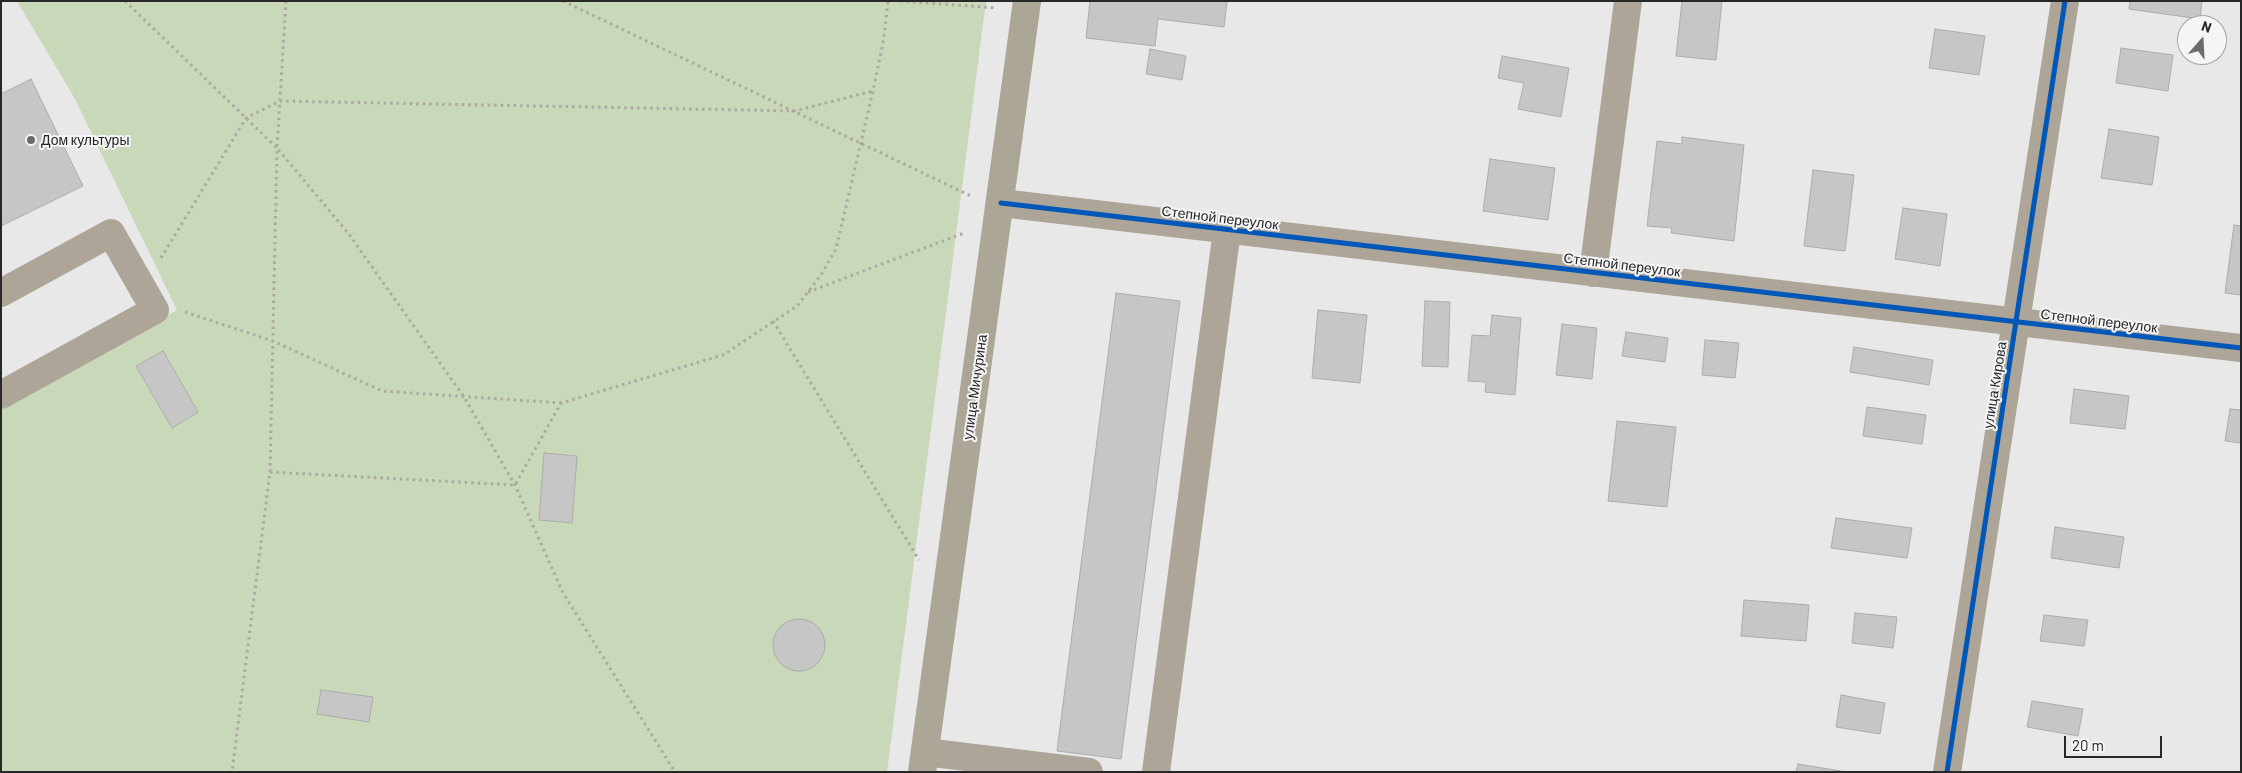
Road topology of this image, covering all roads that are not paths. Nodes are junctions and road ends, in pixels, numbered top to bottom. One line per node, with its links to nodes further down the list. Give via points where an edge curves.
1 (1628, 1): 6 (street)
2 (2065, 1): 8 (street, улица Кирова)
3 (1027, 6): 4 (main road, улица Мичурина)
4 (1001, 203): 5 (street, Степной переулок); 11 (main road, улица Мичурина)
5 (1227, 230): 6 (street, Степной переулок); 13 (street)
6 (1593, 272): 8 (street, Степной переулок)
7 (1, 293): 10 (street, via 111,233 155,310)
8 (2016, 322): 9 (street, Степной переулок); 14 (street, улица Кирова)
9 (2241, 348)
10 (1, 395)
11 (924, 762): 12 (street)
12 (1089, 772)
13 (1156, 772)
14 (1947, 772)

